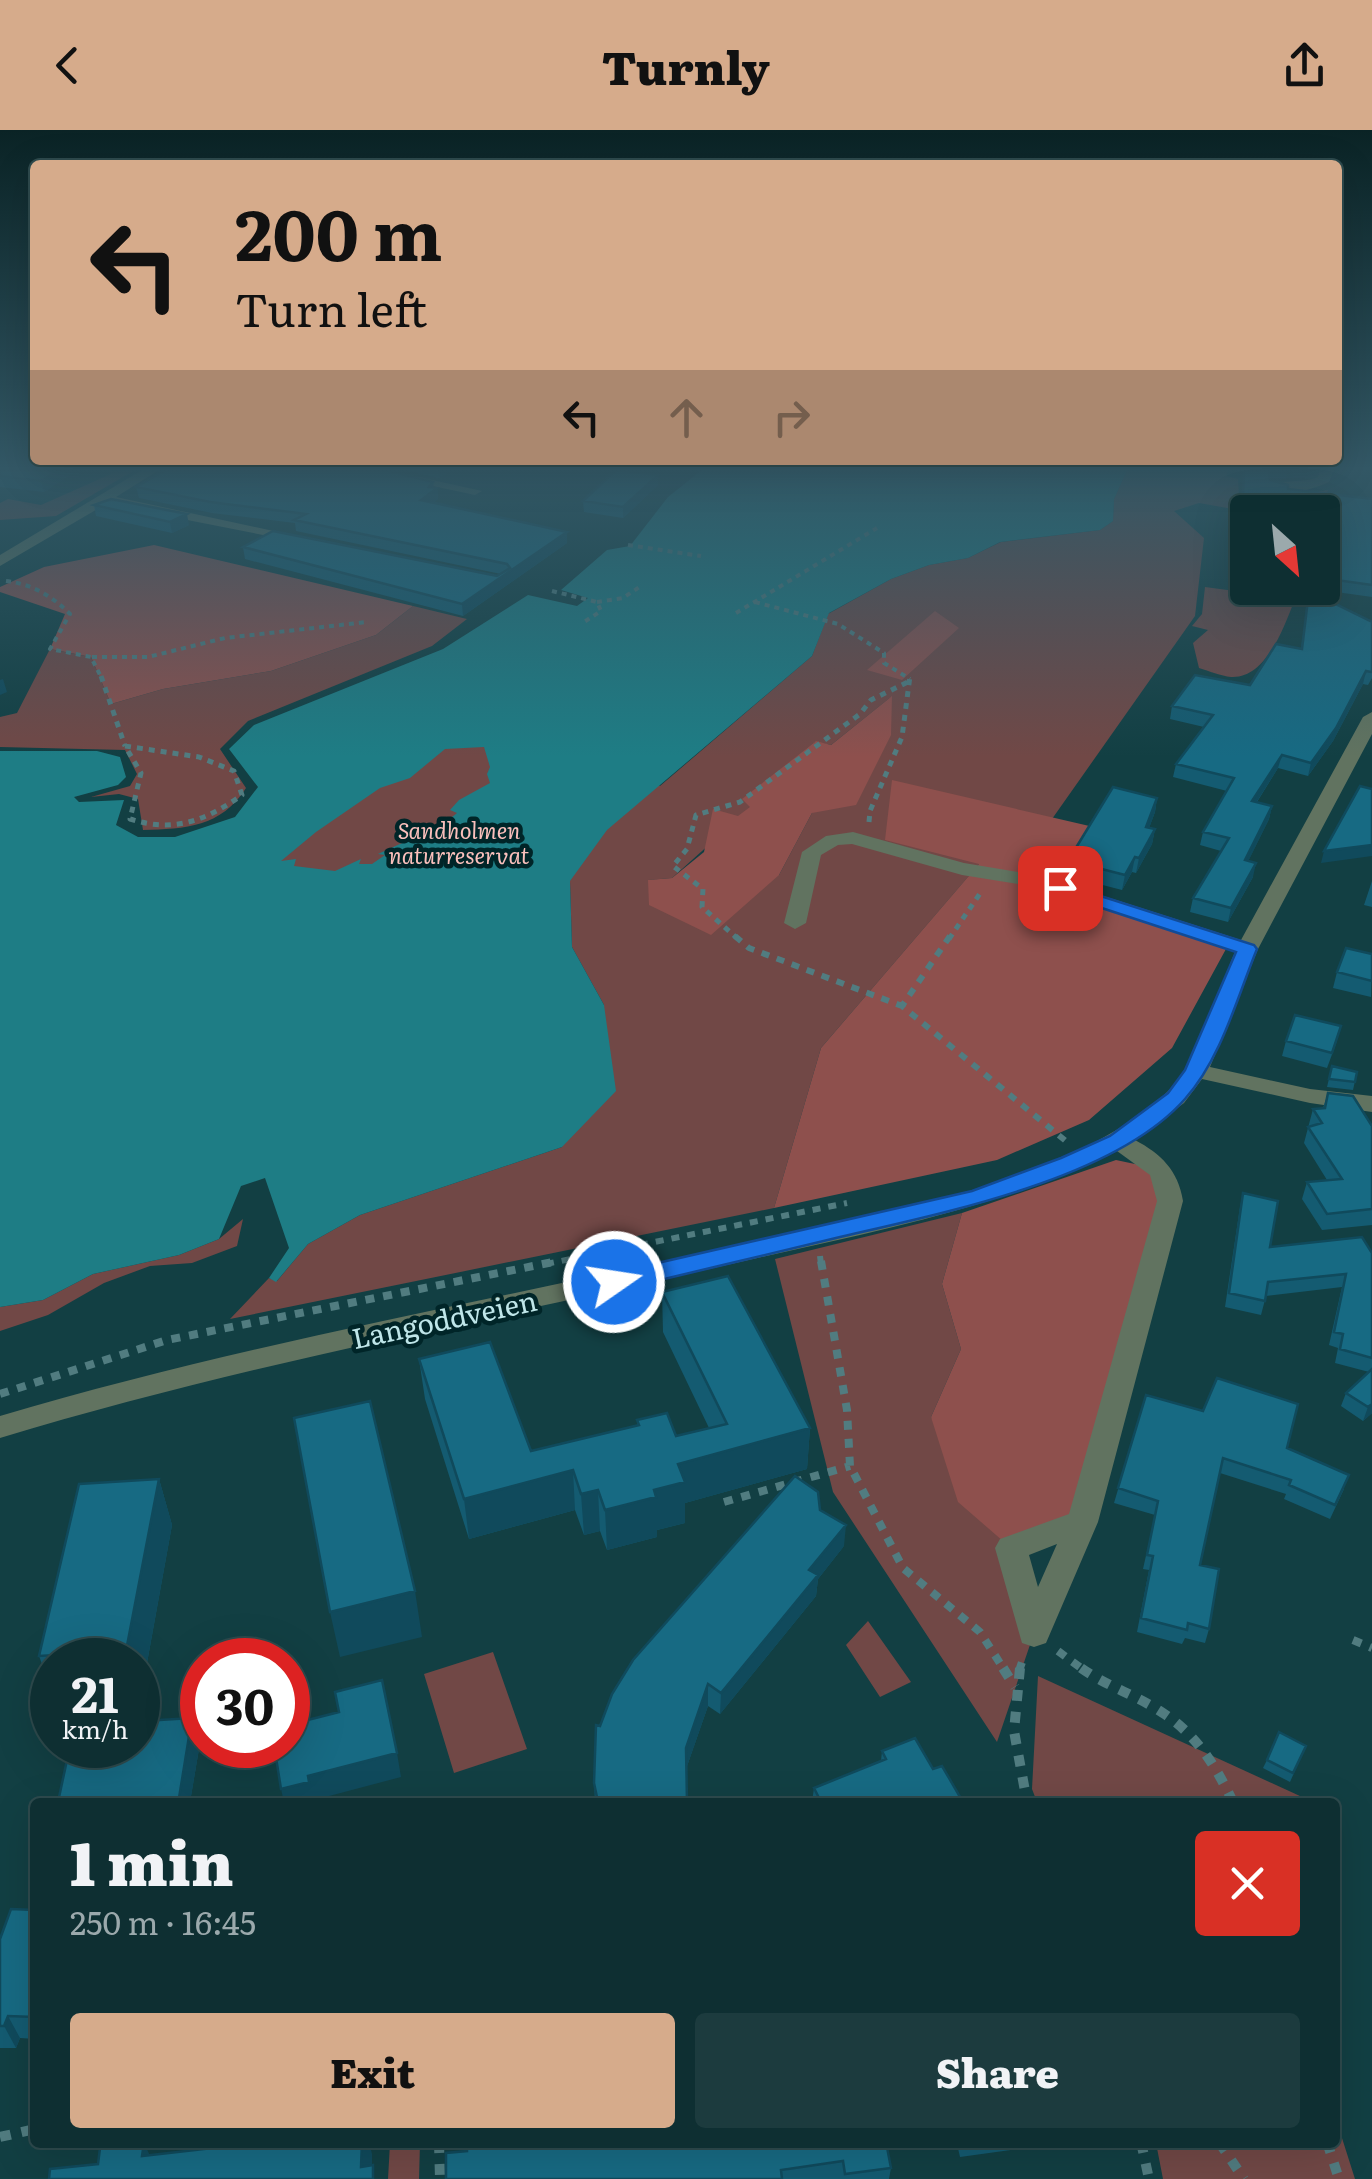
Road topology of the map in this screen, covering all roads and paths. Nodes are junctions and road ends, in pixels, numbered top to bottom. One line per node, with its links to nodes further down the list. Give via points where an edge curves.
1 (815, 566): 6 (path)
2 (0, 581): 10 (path, via 20,582 58,601 70,614 50,650)
3 (640, 586): 5 (path, via 623,598)
4 (552, 591): 5 (path)
5 (597, 602): 9 (path, via 601,611)
6 (755, 602): 7 (path); 11 (path, via 838,624 884,653 884,663)
7 (736, 613)
8 (367, 622): 10 (path, via 224,638 148,657)
9 (581, 624)
10 (90, 657): 13 (path)
11 (910, 680): 14 (path, via 902,736 870,810); 18 (path, via 870,700 740,802 696,815 687,848 673,866 703,889 702,907 749,948)
12 (1372, 717): 17 (street, Langoddveien)
13 (125, 746): 13 (path, via 141,772 130,819 156,830 210,820 242,795 234,771)
14 (868, 842): 15 (street); 16 (street, via 833,840 812,852)
15 (993, 874): 17 (street, via 1034,880); 18 (path)
16 (795, 922)
17 (1247, 949): 19 (street, Langoddveien)
18 (902, 1006): 23 (path)
19 (1196, 1072): 20 (street); 22 (street, Langoddveien, via 1176,1098)
20 (1372, 1104)
21 (1080, 1136): 23 (path)
22 (1118, 1141): 26 (street, Langoddveien, via 978,1197); 31 (street, via 1162,1169 1170,1200)
23 (1067, 1143): 24 (path)
24 (1055, 1150)
25 (862, 1199): 27 (path, via 167,1340)
26 (798, 1241): 28 (street, Langoddveien, via 304,1348); 29 (path, via 822,1258)
27 (0, 1394)
28 (0, 1427)
29 (850, 1466): 30 (path); 35 (path, via 902,1568 980,1632)
30 (724, 1502)
31 (1082, 1522): 32 (street); 32 (street, via 1011,1548)
32 (1034, 1633): 35 (path); 37 (path, via 1103,1684 1165,1714 1210,1755)
33 (1353, 1640): 34 (path)
34 (1372, 1648)
35 (1015, 1688): 36 (path, via 1018,1774)
36 (1026, 1798)
37 (1230, 1798)
38 (30, 2130): 39 (path)
39 (0, 2136)
40 (439, 2148): 44 (path)
41 (1142, 2148): 45 (path)
42 (1223, 2148): 46 (path)
43 (1329, 2148): 47 (path)
44 (440, 2179)
45 (1149, 2179)
46 (1244, 2179)
47 (1339, 2179)

